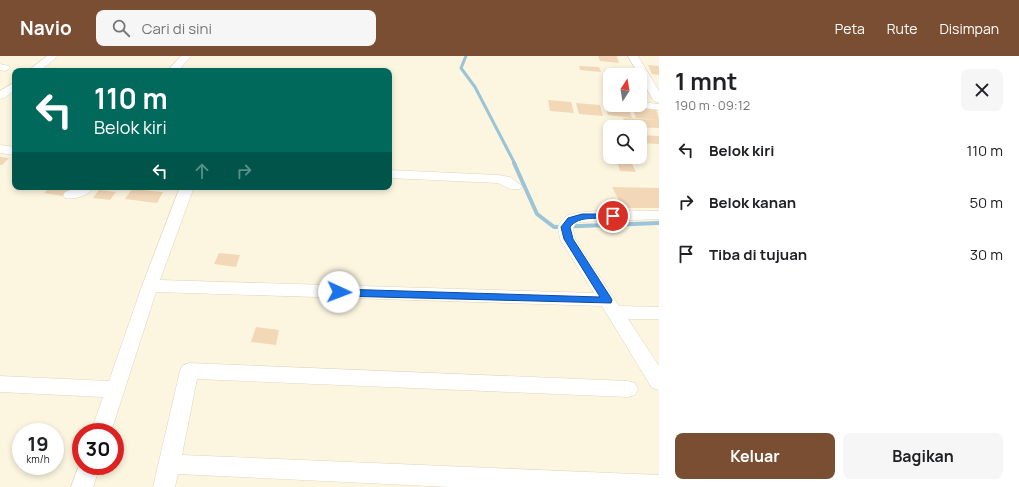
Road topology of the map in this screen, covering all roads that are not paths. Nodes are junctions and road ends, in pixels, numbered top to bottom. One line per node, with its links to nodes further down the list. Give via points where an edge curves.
1 (53, 56): 4 (street)
2 (186, 56): 5 (street)
3 (633, 56): 8 (street)
4 (37, 68)
5 (175, 68)
6 (12, 87): 7 (street)
7 (0, 96)
8 (659, 100)
9 (647, 106): 10 (street)
10 (659, 107)
11 (0, 149): 12 (street)
12 (12, 151)
13 (392, 174): 14 (street, via 498,179)
14 (515, 186)
15 (83, 190): 17 (street)
16 (186, 190): 19 (street)
17 (70, 195)
18 (659, 215): 20 (street, via 582,217 567,224 565,232 568,239)
19 (150, 286): 20 (street); 24 (street)
20 (611, 306): 21 (street); 22 (street)
21 (659, 313)
22 (659, 382)
23 (0, 384): 24 (street)
24 (115, 389): 26 (street)
25 (628, 389): 27 (street, via 189,371)
26 (103, 423)
27 (169, 464): 29 (street); 31 (street)
28 (86, 475): 30 (street)
29 (659, 486)
30 (82, 487)
31 (164, 487)

